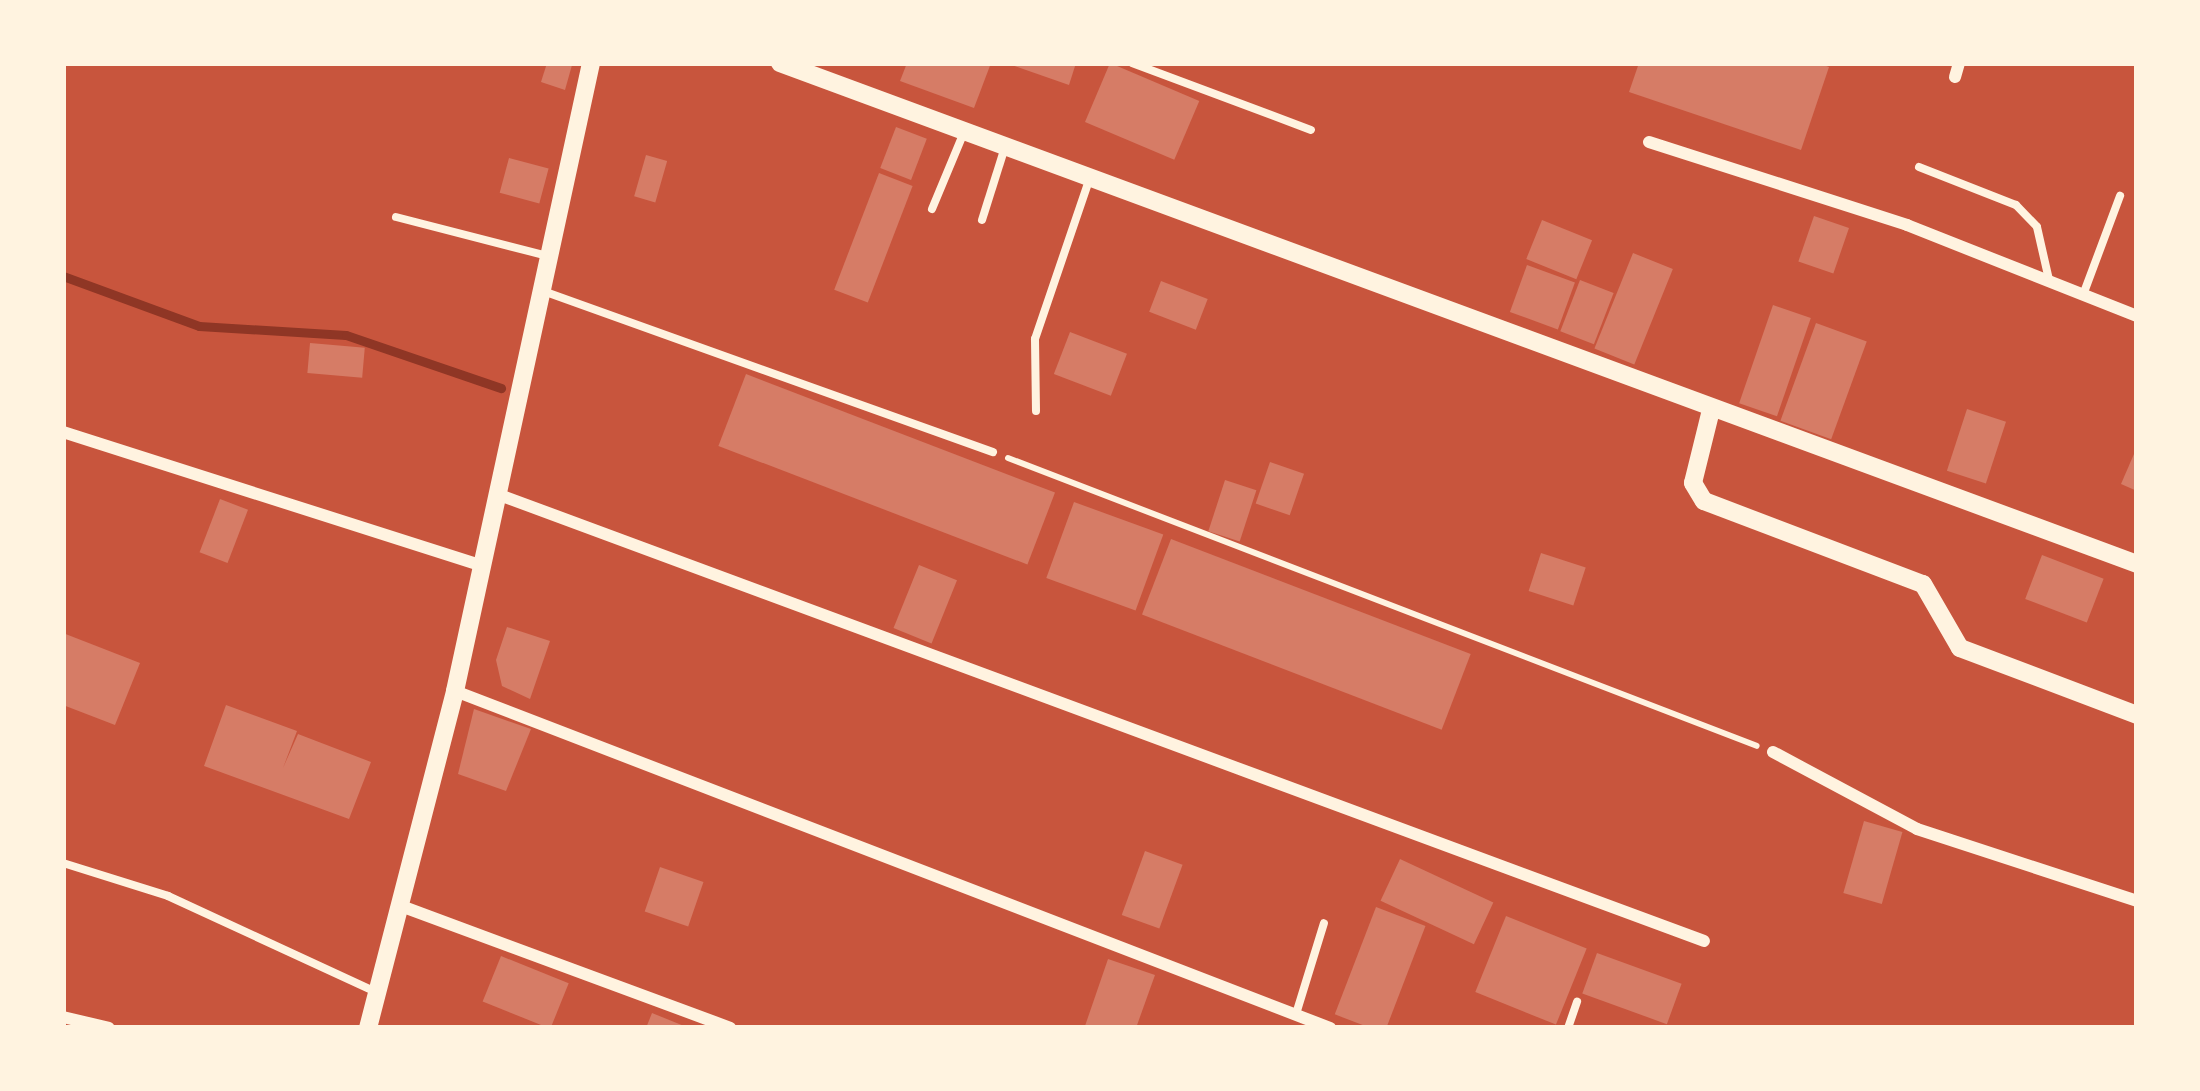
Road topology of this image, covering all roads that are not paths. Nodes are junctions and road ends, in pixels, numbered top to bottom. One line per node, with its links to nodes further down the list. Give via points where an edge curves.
1 (589, 63): 14 (street)
2 (780, 63): 4 (street)
3 (1132, 63): 5 (lane)
4 (965, 130): 7 (street); 11 (lane)
5 (1310, 130)
6 (1649, 142): 15 (street)
7 (1006, 146): 9 (street); 13 (lane)
8 (1919, 166): 15 (lane, via 2016,205 2037,227)
9 (1090, 176): 19 (street); 20 (lane, via 1035,339)
10 (2120, 196): 17 (lane)
11 (932, 209)
12 (397, 217): 14 (lane)
13 (982, 220)
14 (549, 257): 16 (street)
15 (2049, 281): 17 (street)
16 (542, 290): 22 (lane); 23 (street)
17 (2083, 295): 18 (street)
18 (2137, 316)
19 (1712, 410): 24 (street); 27 (street, via 1693,483 1704,501 1931,592 1960,648)
20 (1036, 411)
21 (63, 432): 25 (street)
22 (993, 452)
23 (497, 494): 25 (street); 33 (street)
24 (2137, 564)
25 (482, 566): 26 (street)
26 (455, 691): 31 (street); 36 (street)
27 (2137, 716)
28 (1773, 752): 30 (street, via 1917,829)
29 (63, 863): 34 (lane, via 169,896)
30 (2137, 901)
31 (401, 906): 34 (street); 40 (street)
32 (1324, 923): 36 (lane)
33 (1704, 941)
34 (374, 991): 39 (street)
35 (1576, 1002): 42 (lane)
36 (1296, 1014): 41 (street)
37 (63, 1017): 38 (street)
38 (109, 1028)
39 (368, 1028)
40 (730, 1028)
41 (1330, 1028)
42 (1568, 1028)

